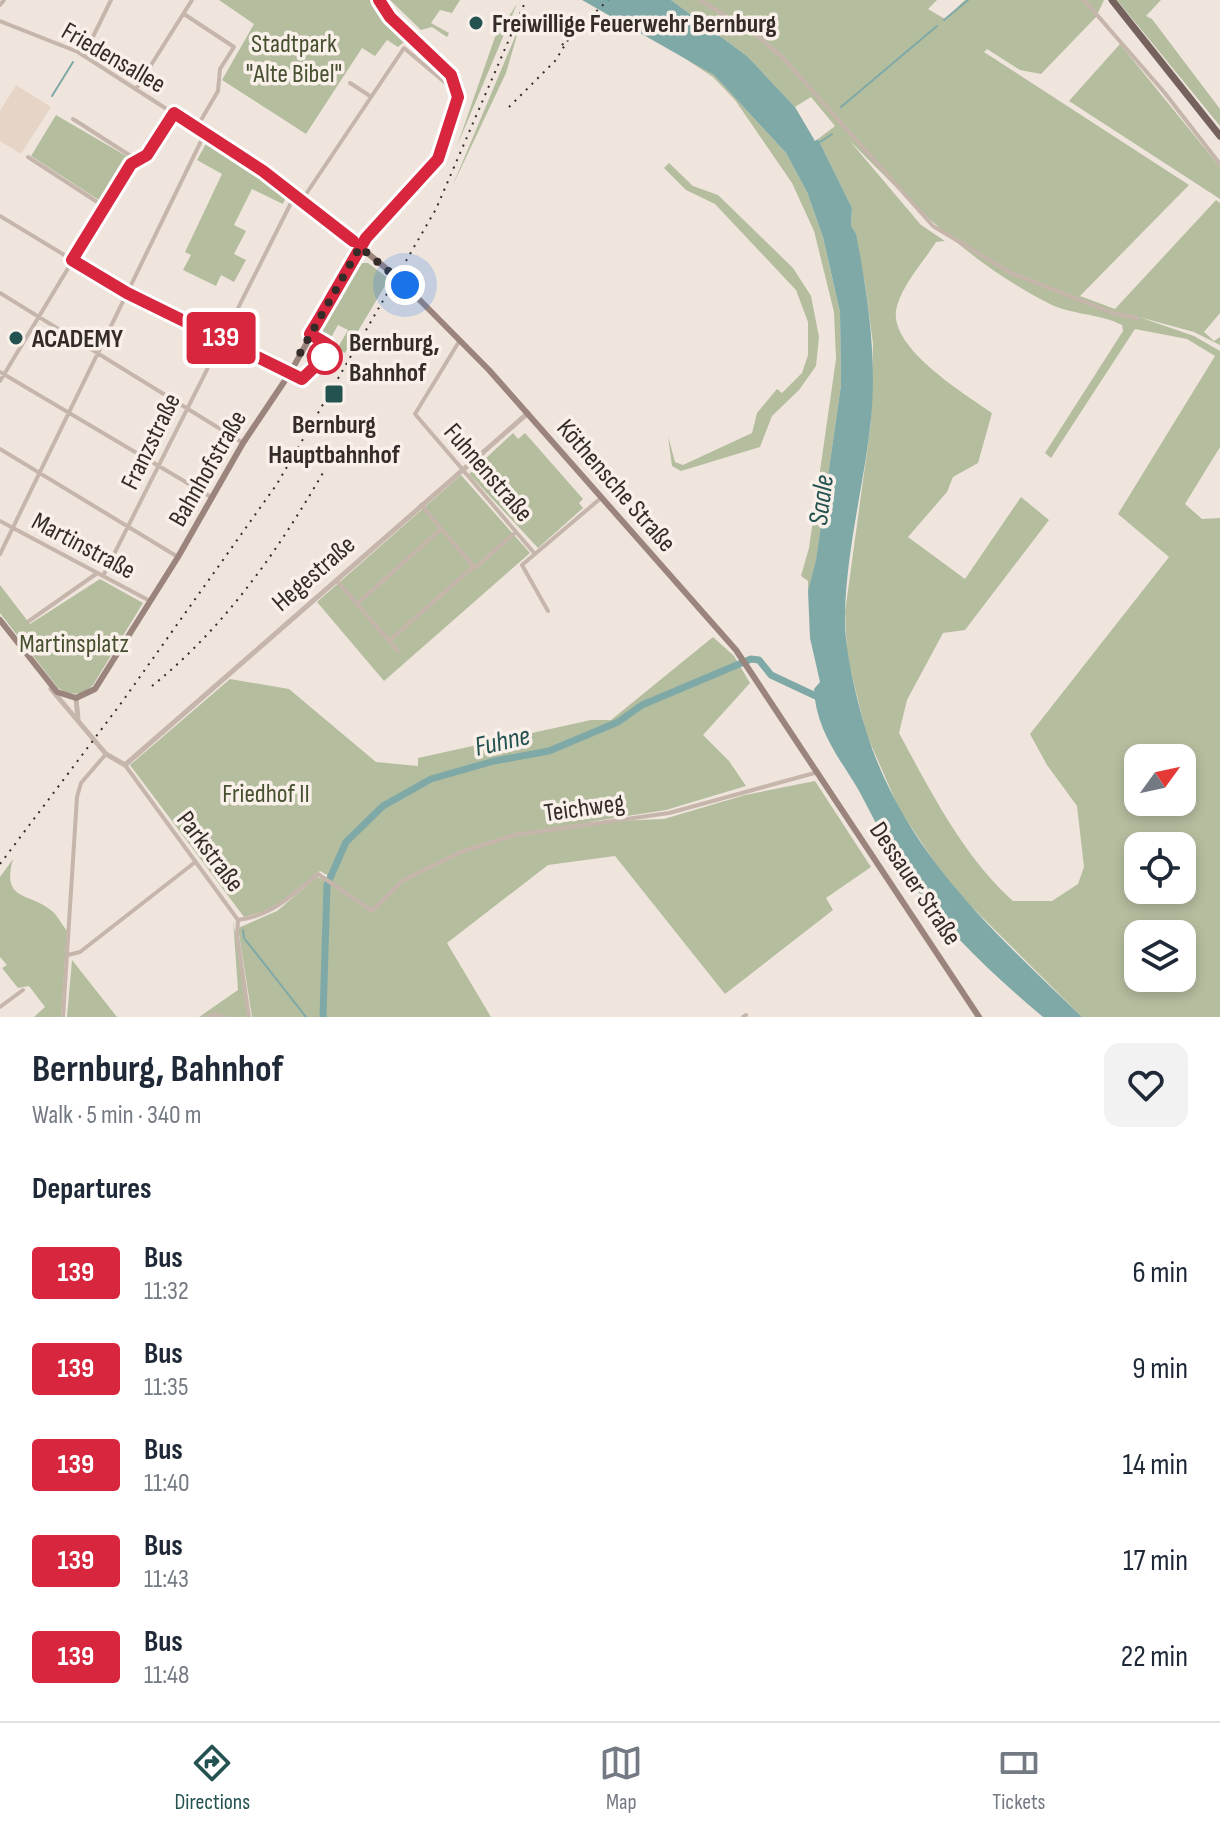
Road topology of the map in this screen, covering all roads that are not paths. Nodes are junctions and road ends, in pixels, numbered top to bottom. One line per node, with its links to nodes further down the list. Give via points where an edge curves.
1 (4, 0): 8 (street)
2 (111, 0): 11 (street)
3 (192, 0): 9 (street)
4 (379, 0): 13 (main road)
5 (700, 0): 33 (street, via 784,59 933,226 1011,273)
6 (1084, 0): 23 (street)
7 (1112, 0): 20 (main road)
8 (0, 5)
9 (184, 14): 14 (street); 18 (street, via 234,47 220,69 218,91)
10 (0, 21): 11 (street, Friedensallee)
11 (84, 55): 14 (street, Friedensallee)
12 (350, 83): 15 (street)
13 (457, 87): 15 (street, via 407,48); 28 (main road, Bahnhofstraße, via 458,101 436,162)
14 (136, 89): 16 (street, Friedensallee)
15 (370, 96): 25 (street)
16 (174, 113): 18 (street, Friedensallee); 22 (street, via 147,155)
17 (73, 119): 22 (street)
18 (196, 128): 19 (street, Friedensallee)
19 (205, 133): 24 (street, Friedensallee); 31 (street)
20 (1220, 136)
21 (28, 157): 26 (street)
22 (137, 160): 26 (street)
23 (1220, 164)
24 (295, 195): 25 (street, Friedensallee); 34 (street, Franzstraße)
25 (302, 200): 28 (street, Friedensallee)
26 (105, 207): 29 (street)
27 (0, 216): 29 (street)
28 (360, 247): 35 (main road, Köthensche Straße); 38 (main road, Bahnhofstraße)
29 (72, 260): 31 (street); 32 (street)
30 (0, 293): 32 (street)
31 (127, 293): 34 (street); 36 (street)
32 (38, 317): 36 (street); 37 (street)
33 (1137, 318)
34 (221, 338): 38 (street); 40 (street, Franzstraße)
35 (460, 340): 42 (main road, Köthensche Straße); 46 (street, Fuhnenstraße, via 415,414)
36 (98, 355): 40 (street); 41 (street)
37 (2, 373): 39 (street); 41 (street)
38 (290, 373): 43 (main road, Bahnhofstraße)
39 (0, 381)
40 (186, 408): 43 (street); 45 (street, Franzstraße)
41 (68, 413): 45 (street); 47 (street)
42 (528, 413): 46 (street, Hegestraße); 49 (main road, Köthensche Straße)
43 (243, 443): 48 (main road, Bahnhofstraße)
44 (0, 449): 47 (street)
45 (158, 466): 48 (street); 53 (street, Franzstraße)
46 (462, 470): 50 (street, Hegestraße); 55 (street, Fuhnenstraße)
47 (39, 474): 52 (street); 53 (street)
48 (212, 498): 58 (main road, Bahnhofstraße)
49 (601, 498): 57 (street); 75 (main road, Köthensche Straße, via 740,655)
50 (421, 505): 54 (street); 62 (street, Hegestraße)
51 (0, 521): 52 (street, Martinstraße)
52 (13, 528): 56 (street); 60 (street, Martinstraße)
53 (127, 528): 58 (street); 61 (street, Franzstraße)
54 (441, 529): 59 (street); 64 (street)
55 (516, 532): 57 (street, Fuhnenstraße); 59 (street)
56 (0, 554)
57 (535, 554): 65 (street, via 521,568)
58 (178, 557): 63 (main road, Bahnhofstraße)
59 (474, 566): 68 (street)
60 (96, 573): 61 (street, Martinstraße); 67 (street)
61 (103, 576): 63 (street, Martinstraße)
62 (336, 580): 64 (street); 74 (street, Hegestraße)
63 (150, 601): 71 (main road, Bahnhofstraße, via 96,687)
64 (357, 604): 68 (street)
65 (548, 611)
66 (0, 620): 70 (main road, Parkstraße)
67 (29, 621)
68 (389, 641): 69 (street)
69 (398, 651)
70 (36, 666): 71 (main road, Parkstraße, via 57,692); 72 (street, Parkstraße)
71 (76, 698): 72 (street)
72 (80, 724): 73 (street, Parkstraße)
73 (106, 754): 74 (street, Parkstraße); 79 (street, via 81,783 77,797)
74 (125, 765): 76 (street, Parkstraße)
75 (818, 772): 77 (street, Teichweg, via 669,813 514,835 461,852 402,881); 86 (main road, Dessauer Straße)
76 (194, 863): 78 (street, Parkstraße); 79 (street, via 77,954)
77 (372, 911): 78 (street, Parkstraße, via 318,874 273,910)
78 (238, 920): 85 (street)
79 (68, 955): 82 (street)
80 (23, 990): 81 (street)
81 (0, 1007)
82 (63, 1017)
83 (208, 1017): 84 (street)
84 (224, 1017)
85 (249, 1017)
86 (979, 1017)

